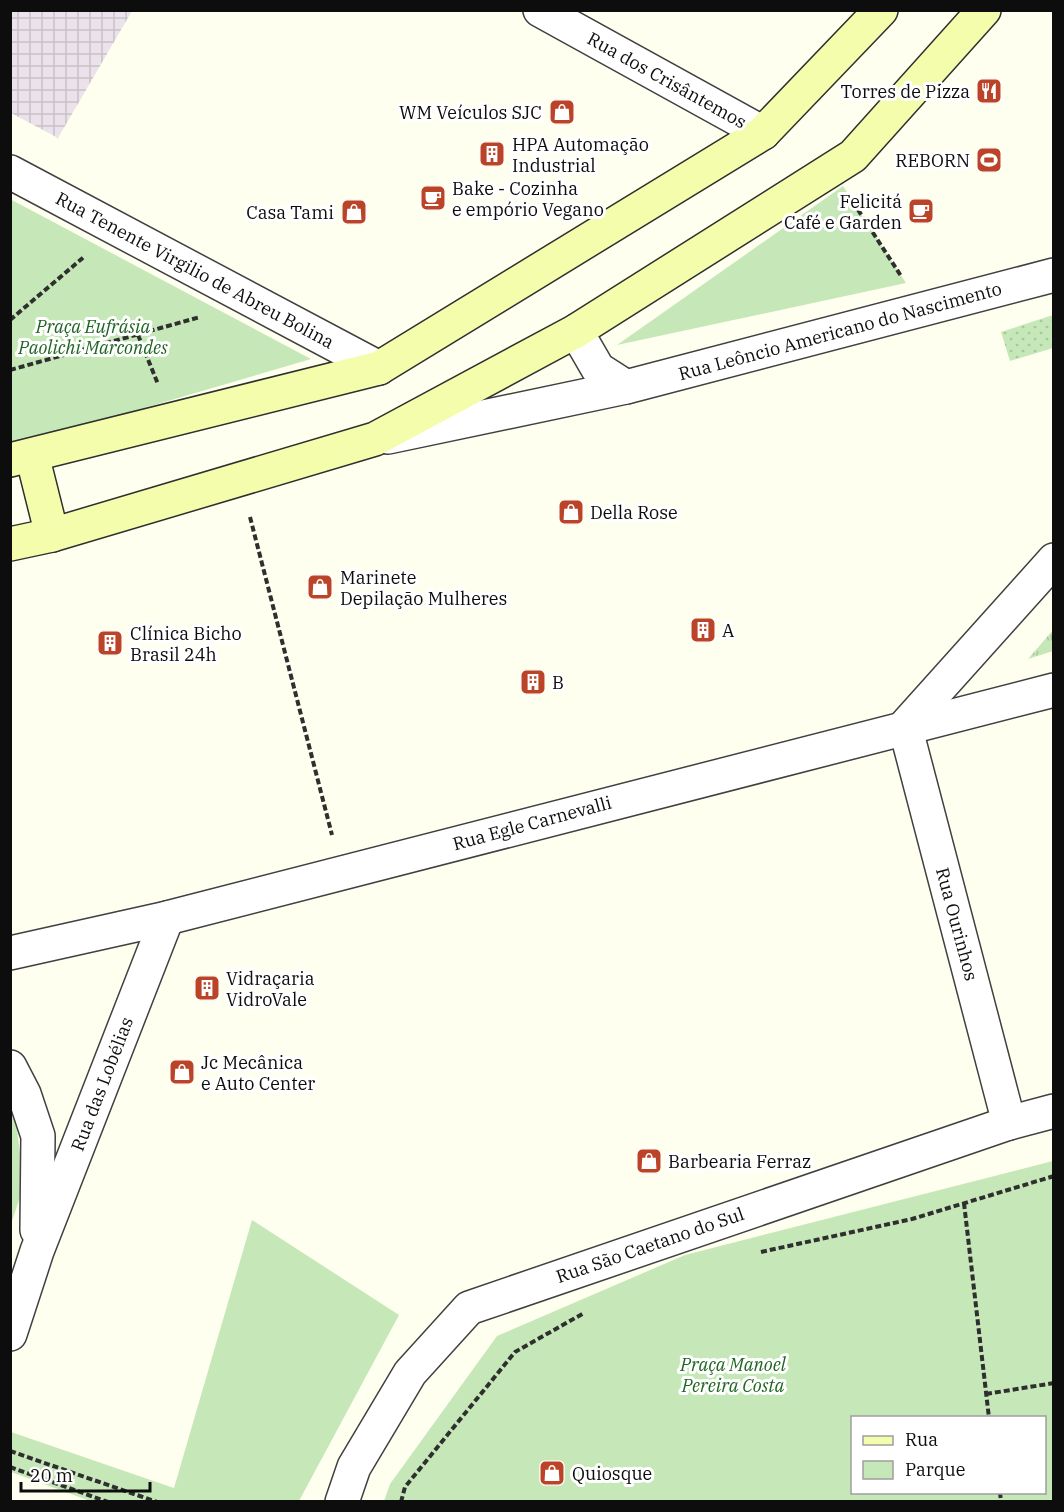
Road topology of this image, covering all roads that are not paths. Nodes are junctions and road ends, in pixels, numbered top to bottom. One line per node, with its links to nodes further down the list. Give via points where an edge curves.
1 (540, 10): 4 (street, Rua dos Crisântemos)
2 (881, 10): 4 (main road)
3 (984, 10): 7 (main road, via 853,156)
4 (764, 133): 8 (main road)
5 (10, 172): 8 (street, Rua Tenente Virgilio de Abreu Bolina)
6 (1053, 275): 9 (street, Rua Leôncio Americano do Nascimento)
7 (576, 331): 9 (street, via 598,369); 10 (main road)
8 (379, 368): 11 (main road)
9 (626, 387): 10 (street, Rua Leôncio Americano do Nascimento)
10 (375, 439): 12 (main road)
11 (21, 457): 12 (main road)
12 (52, 535): 13 (main road)
13 (10, 544)
14 (1053, 561): 16 (street)
15 (1053, 690): 16 (street, Rua Egle Carnevalli)
16 (905, 726): 17 (street, Rua Egle Carnevalli); 21 (street, Rua Ourinhos)
17 (167, 918): 18 (street, Rua Egle Carnevalli); 22 (street, Rua das Lobélias)
18 (10, 953)
19 (10, 1066): 22 (street, Rua das Lobélias, via 38,1136)
20 (1053, 1111): 21 (street, Rua São Caetano do Sul)
21 (1009, 1123): 24 (street, Rua São Caetano do Sul, via 470,1308 410,1373 354,1467)
22 (37, 1251): 23 (street, Rua das Lobélias)
23 (10, 1334)
24 (342, 1502)

